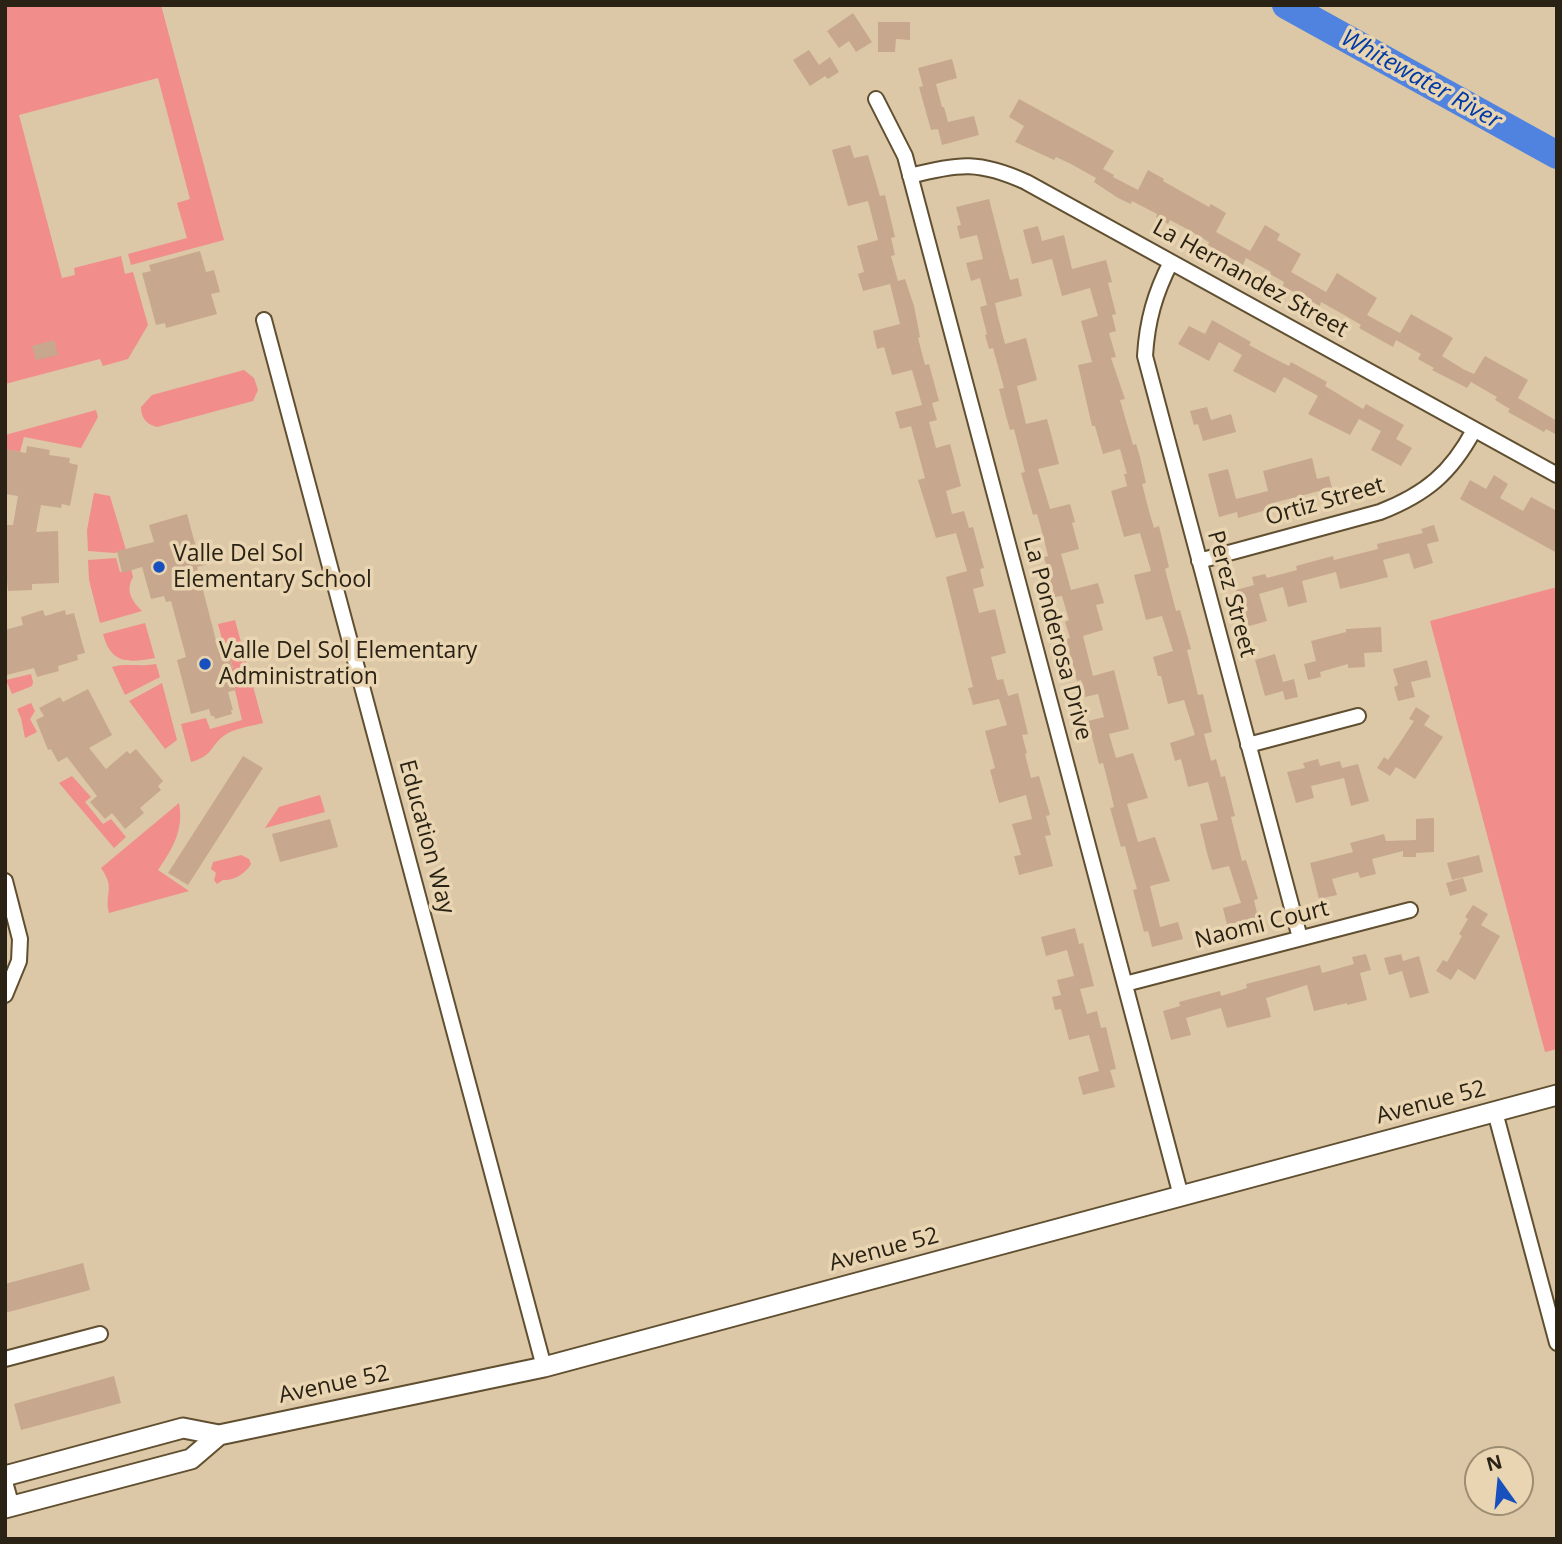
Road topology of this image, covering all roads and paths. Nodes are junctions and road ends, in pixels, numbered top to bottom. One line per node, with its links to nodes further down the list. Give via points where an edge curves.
1 (876, 99): 2 (street, La Ponderosa Drive, via 905,156)
2 (910, 176): 3 (street, La Hernandez Street, via 962,165 985,166); 13 (street, La Ponderosa Drive)
3 (1171, 262): 5 (street, La Hernandez Street); 7 (street, Perez Street, via 1151,308 1145,356)
4 (264, 320): 21 (street, Education Way)
5 (1474, 430): 6 (street, La Hernandez Street); 7 (street, Ortiz Street, via 1445,472 1404,503)
6 (1557, 475)
7 (1199, 561): 9 (street, Perez Street)
8 (1358, 716): 9 (street)
9 (1248, 745): 12 (street, Perez Street)
10 (5, 881): 14 (street, via 20,939 19,961)
11 (1410, 910): 12 (street, Naomi Court)
12 (1300, 939): 13 (street, Naomi Court)
13 (1125, 984): 17 (street, La Ponderosa Drive)
14 (7, 987)
15 (1557, 1095): 16 (main road, Avenue 52)
16 (1495, 1112): 17 (main road, Avenue 52); 19 (street)
17 (1181, 1196): 21 (main road, Avenue 52)
18 (100, 1334): 20 (street)
19 (1557, 1343)
20 (5, 1359)
21 (544, 1367): 22 (main road, Avenue 52)
22 (219, 1435): 23 (main road, Avenue 52, via 183,1428); 25 (main road, Avenue 52, via 191,1458)
23 (5, 1476)
24 (5, 1482): 25 (street)
25 (9, 1507)

